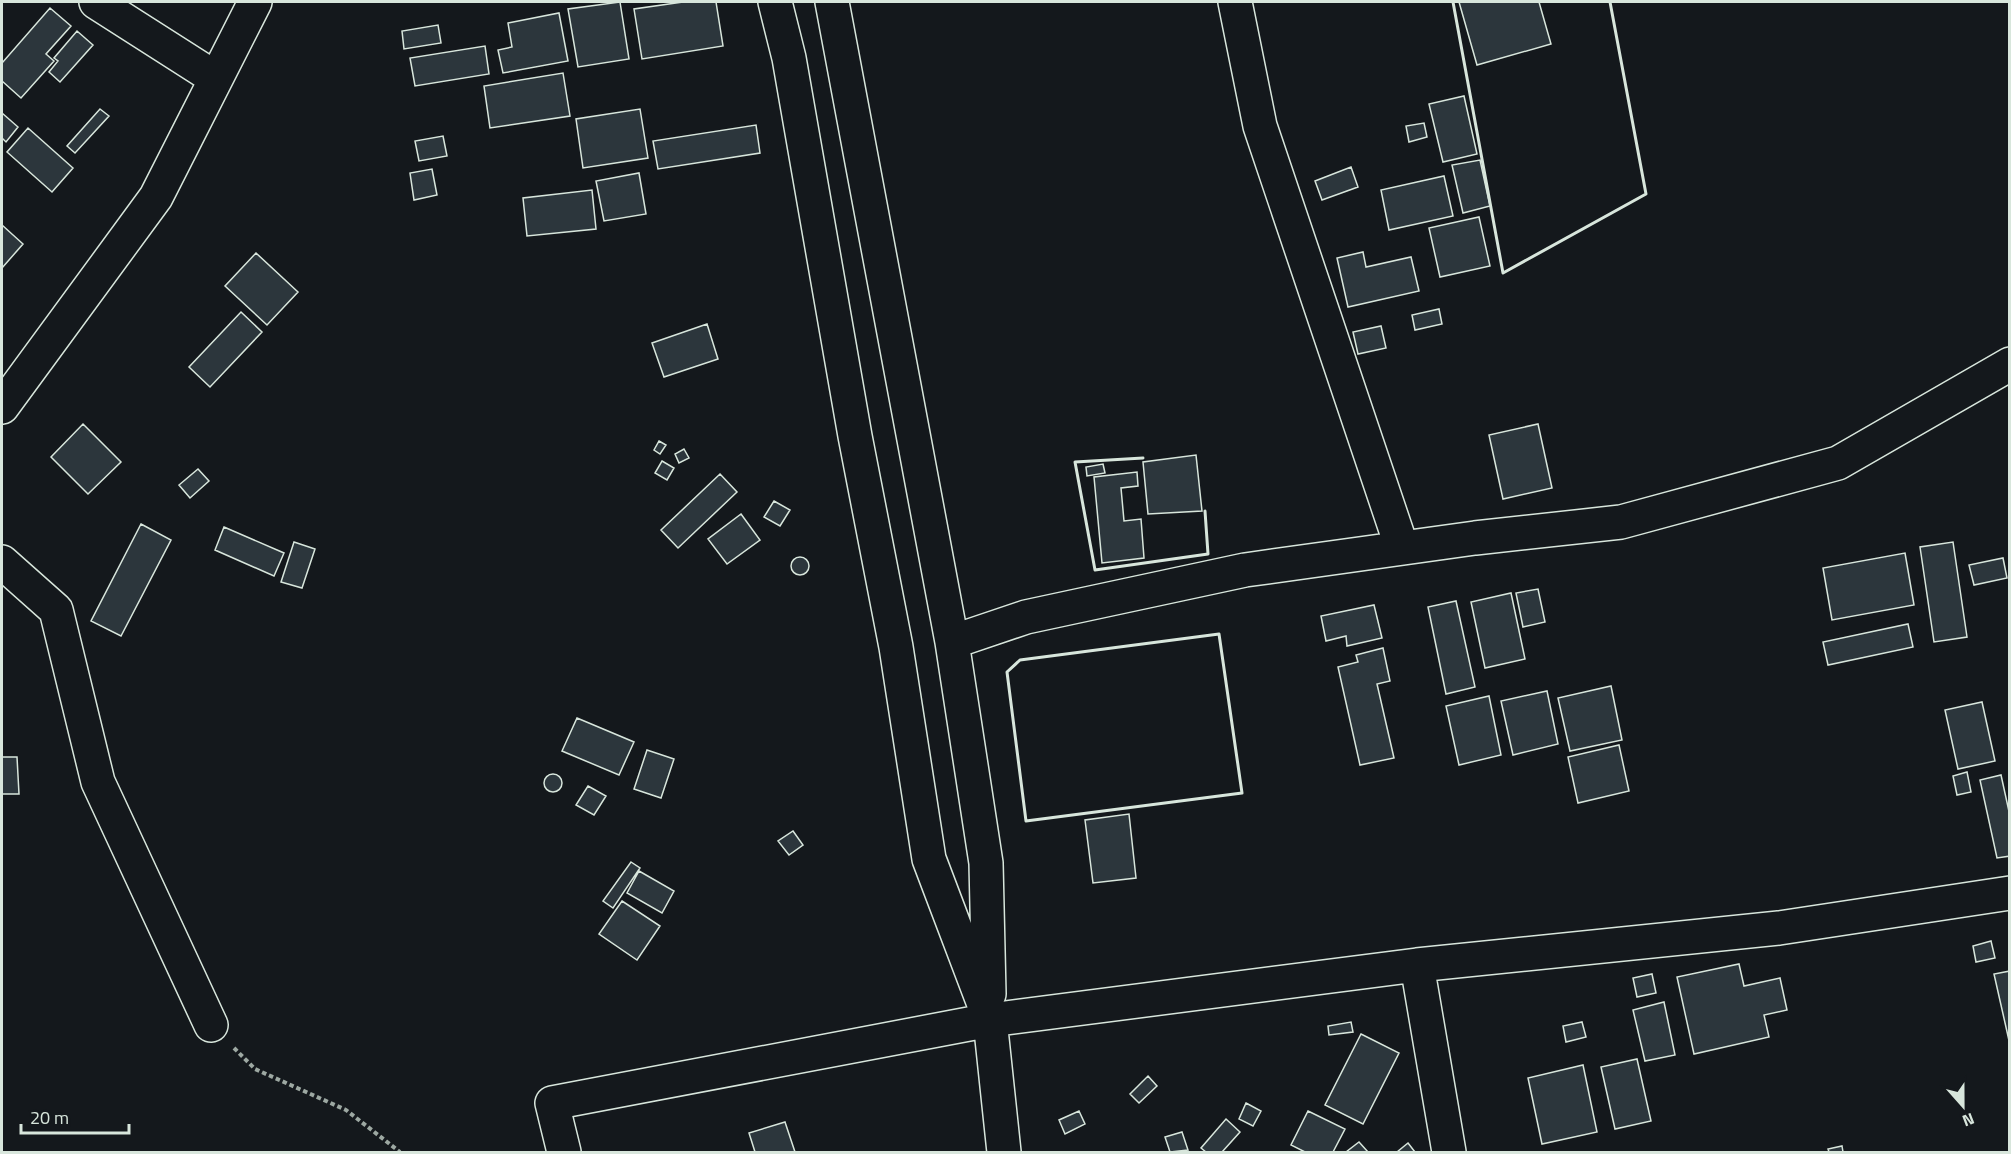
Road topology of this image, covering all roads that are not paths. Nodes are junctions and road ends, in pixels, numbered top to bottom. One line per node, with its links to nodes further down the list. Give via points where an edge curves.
1 (96, 2): 6 (street)
2 (255, 2): 6 (street)
3 (775, 2): 14 (street, via 789,58 896,647 929,859)
4 (832, 2): 11 (street)
5 (1234, 2): 9 (street, via 1260,126)
6 (215, 78): 8 (street, via 156,197)
7 (2010, 364): 9 (street, via 1838,463 1621,522)
8 (2, 407)
9 (1402, 548): 11 (street, via 1245,570 1026,617)
10 (2, 562): 15 (street, via 56,610 98,782)
11 (952, 642): 14 (street, via 986,863)
12 (2010, 892): 13 (street, via 1779,928)
13 (1417, 965): 14 (street); 18 (street)
14 (990, 1020): 16 (street, via 552,1103); 17 (street)
15 (211, 1025)
16 (564, 1152)
17 (1004, 1152)
18 (1449, 1152)

